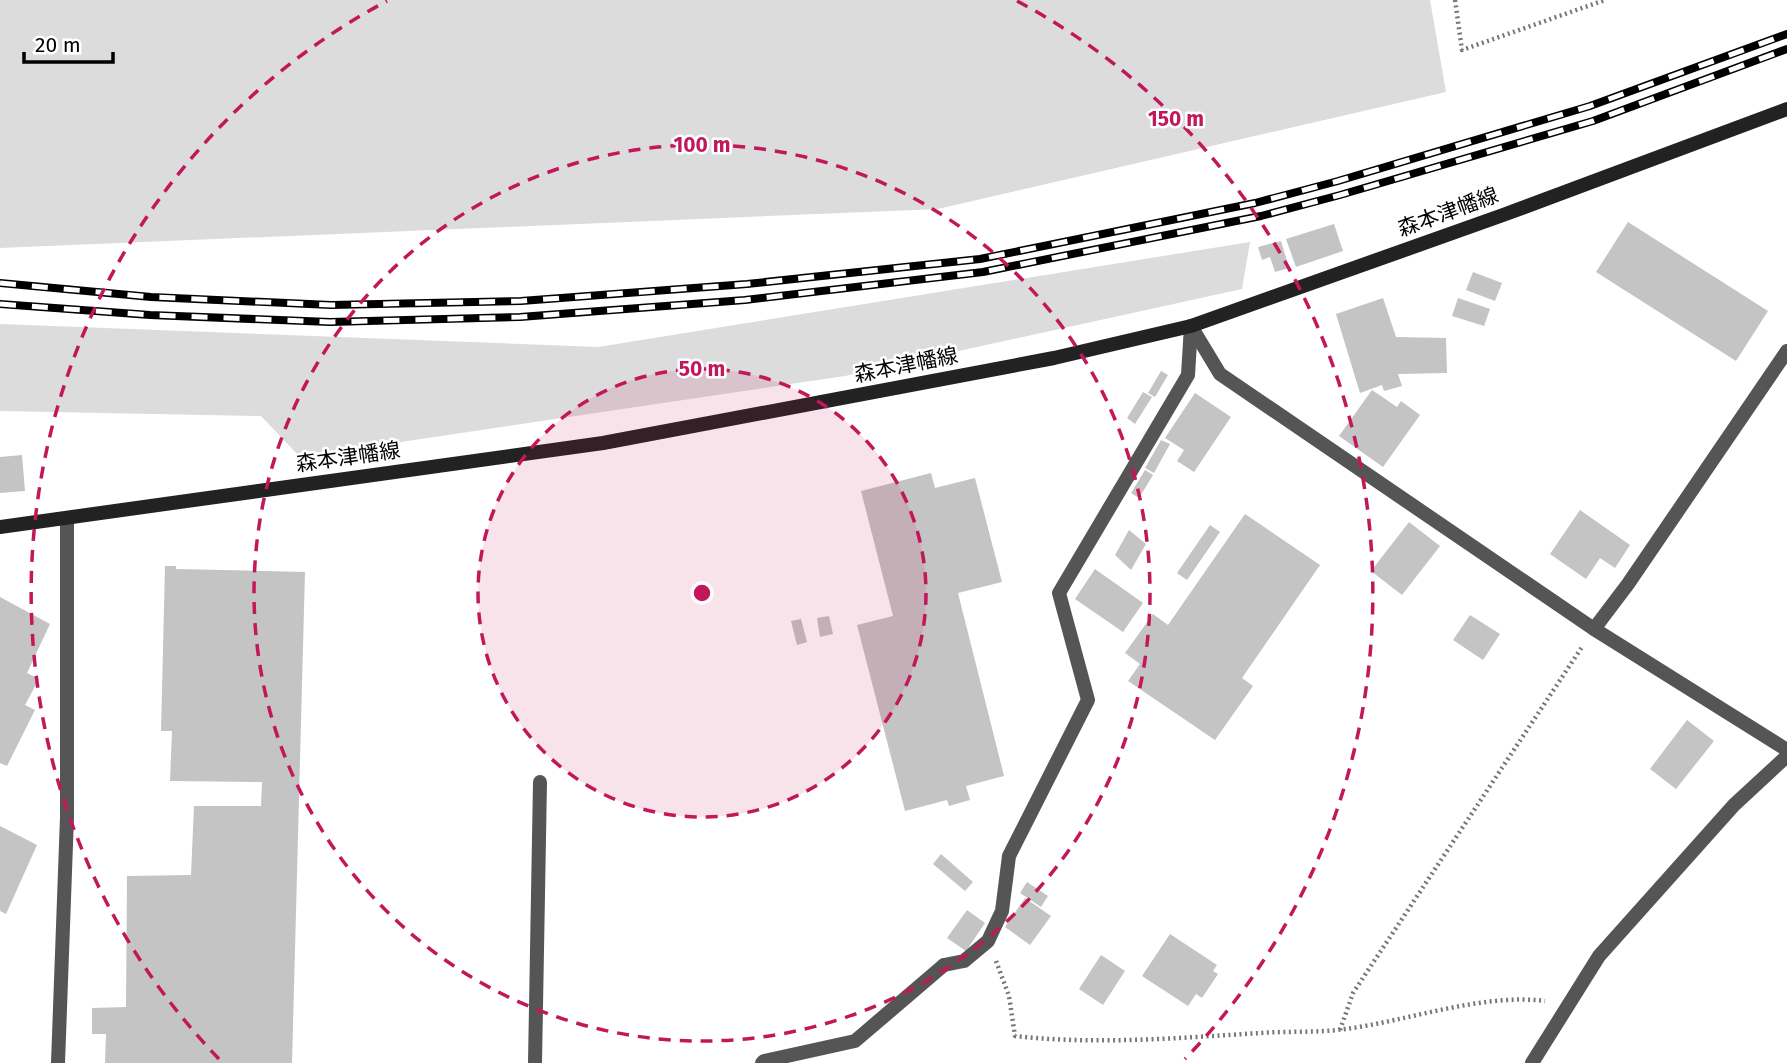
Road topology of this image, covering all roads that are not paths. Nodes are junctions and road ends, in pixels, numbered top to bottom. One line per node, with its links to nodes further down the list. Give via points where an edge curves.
1 (1787, 109): 2 (main road, 森本津幡線)
2 (1191, 326): 4 (main road, 森本津幡線, via 1054,358 603,443); 6 (street, via 1220,374); 12 (street, via 1188,375 1059,593 1088,700 1009,856 1002,911 988,941 964,961 944,965 855,1041)
3 (1787, 351): 6 (street)
4 (67, 518): 5 (main road, 森本津幡線); 10 (street, via 67,817)
5 (0, 527)
6 (1594, 629): 7 (street)
7 (1787, 750)
8 (1787, 756): 13 (street, via 1734,805 1599,956)
9 (540, 782): 11 (street)
10 (58, 1063)
11 (535, 1063)
12 (762, 1063)
13 (1532, 1063)

